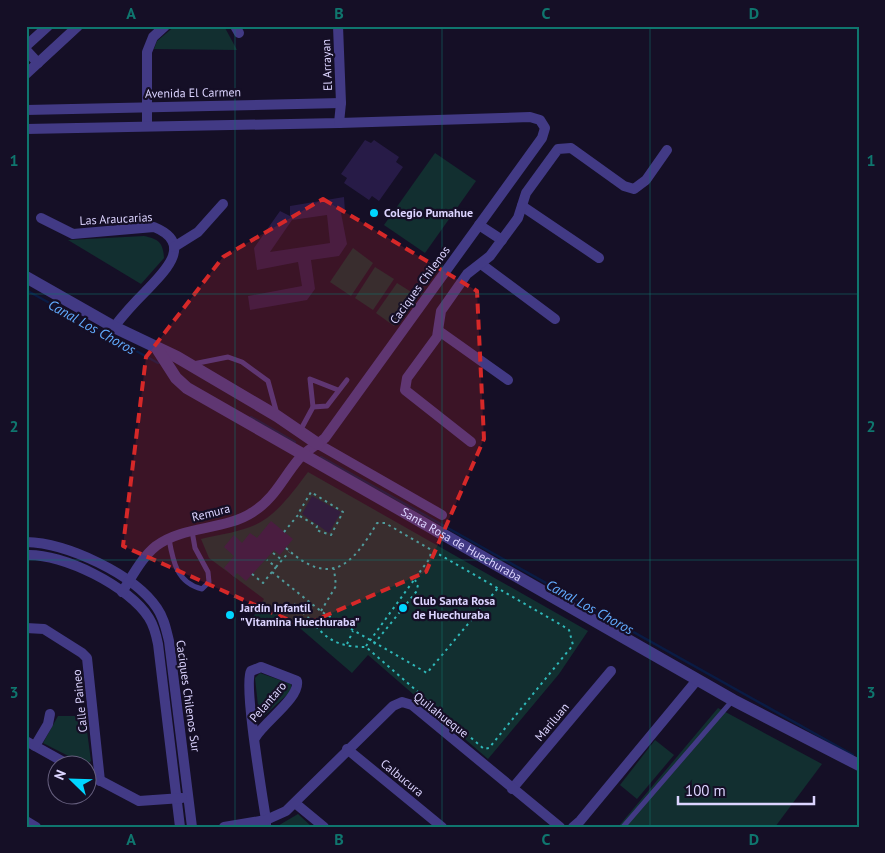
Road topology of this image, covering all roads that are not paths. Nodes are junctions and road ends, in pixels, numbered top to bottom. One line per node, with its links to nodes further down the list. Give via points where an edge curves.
1 (48, 26): 5 (street)
2 (78, 26): 7 (street)
3 (165, 26): 10 (street, via 153,37 147,52)
4 (338, 26): 9 (street, El Arrayan)
5 (26, 46)
6 (26, 50): 7 (street)
7 (38, 63): 8 (street)
8 (26, 74)
9 (341, 103): 10 (street, Avenida El Carmen); 12 (street)
10 (146, 107): 11 (street, Avenida El Carmen); 13 (street)
11 (26, 110)
12 (339, 123): 13 (street); 19 (street, Caciques Chilenos, via 530,117 540,120 544,123 545,133)
13 (147, 126): 14 (street)
14 (26, 129)
15 (667, 150): 17 (street, via 646,180 634,189 624,186 571,148 562,148 553,154 526,193)
16 (223, 204): 21 (street, via 198,232)
17 (522, 206): 20 (street, via 518,218); 22 (street)
18 (41, 218): 21 (street, Las Araucarias, via 73,234 154,228 164,232)
19 (479, 225): 20 (street); 39 (street, Caciques Chilenos)
20 (502, 240): 23 (street)
21 (174, 247): 26 (street, via 168,267)
22 (599, 258)
23 (481, 264): 25 (street); 27 (street, via 467,274 441,311)
24 (26, 277): 26 (street, Santa Rosa de Huechuraba)
25 (554, 318)
26 (114, 327): 28 (street, Santa Rosa de Huechuraba)
27 (439, 330): 32 (street); 38 (street, via 435,341 407,378 405,390)
28 (158, 350): 29 (street, Santa Rosa de Huechuraba); 33 (street, Santa Rosa de Huechuraba, via 176,378)
29 (190, 365): 30 (street, Santa Rosa de Huechuraba); 36 (lane, via 228,357 242,362 268,381)
30 (203, 373): 33 (street, via 190,376); 36 (street, Santa Rosa de Huechuraba)
31 (347, 380): 34 (lane)
32 (508, 380)
33 (188, 388): 40 (street, Santa Rosa de Huechuraba)
34 (338, 390): 35 (lane, via 327,406); 35 (lane, via 310,379)
35 (313, 407): 37 (lane)
36 (277, 416): 37 (street, Santa Rosa de Huechuraba)
37 (300, 432): 39 (street, Santa Rosa de Huechuraba)
38 (471, 442)
39 (318, 444): 40 (street, Caciques Chilenos); 41 (street, Santa Rosa de Huechuraba)
40 (304, 454): 42 (street, Remura, via 274,494 258,509 237,520); 52 (street, Santa Rosa de Huechuraba)
41 (442, 515)
42 (192, 531): 43 (street, Remura); 43 (lane, via 195,548 208,572 209,582 202,589 192,587 180,578)
43 (169, 539): 48 (street, Remura, via 151,550)
44 (26, 542): 45 (street, Caciques Chilenos Sur)
45 (51, 544): 47 (street); 48 (street, Caciques Chilenos Sur, via 84,556)
46 (26, 555): 47 (street, Caciques Chilenos Sur)
47 (48, 556): 49 (street, Caciques Chilenos Sur, via 79,566)
48 (129, 582): 49 (street, Remura); 62 (street, Caciques Chilenos Sur, via 152,603 165,625)
49 (122, 592): 63 (street, Caciques Chilenos Sur, via 145,611 155,629)
50 (26, 628): 60 (street, Calle Paineo, via 44,629 87,658)
51 (611, 671): 61 (street, Mariluan)
52 (697, 680): 53 (street, Santa Rosa de Huechuraba); 74 (street)
53 (733, 700): 59 (street, Santa Rosa de Huechuraba); 75 (lane)
54 (50, 714): 56 (street, via 48,724)
55 (255, 738): 55 (street, Pelantaro, via 294,695 298,686 293,678 261,667 253,669 248,677); 66 (street, Pelantaro)
56 (31, 744): 58 (street)
57 (347, 749): 61 (street, Quilahueque, via 393,706 405,702); 64 (street, Quilahueque); 72 (street, Calbucura)
58 (53, 756)
59 (859, 765)
60 (100, 781): 63 (street, via 139,801)
61 (512, 789): 73 (street, Quilahueque)
62 (189, 797): 63 (street); 69 (street, Caciques Chilenos Sur)
63 (177, 799): 68 (street, Caciques Chilenos Sur)
64 (295, 803): 66 (street, Quilahueque); 71 (street)
65 (26, 822): 67 (street)
66 (266, 824): 70 (street, Quilahueque)
67 (36, 827)
68 (180, 827)
69 (192, 827)
70 (224, 827)
71 (324, 827)
72 (442, 827)
73 (560, 827)
74 (573, 827)
75 (623, 827)

